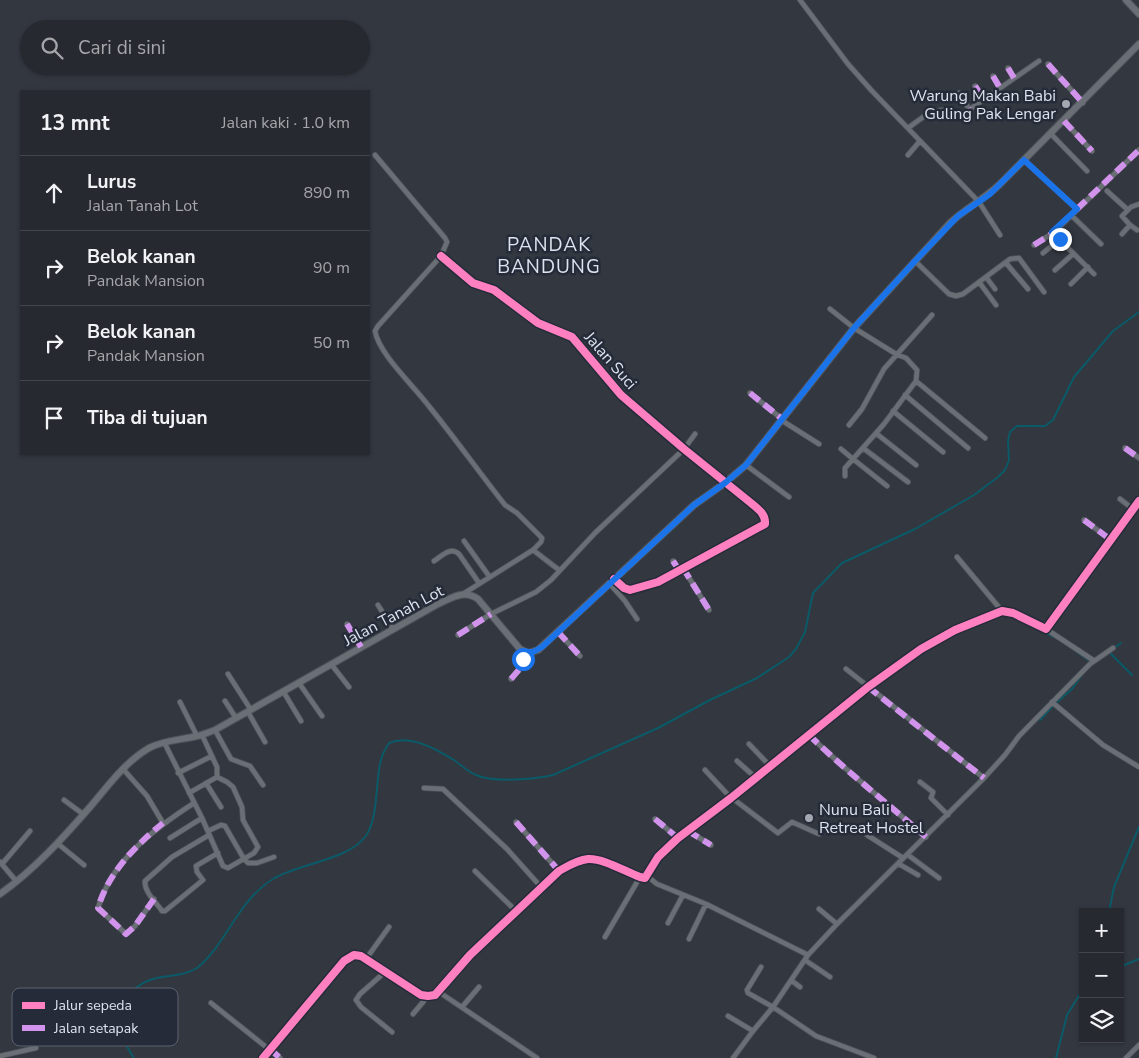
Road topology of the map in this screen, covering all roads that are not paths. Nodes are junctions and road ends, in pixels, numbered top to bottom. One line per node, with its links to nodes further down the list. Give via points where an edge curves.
1 (800, 0): 17 (street, via 848,64)
2 (1126, 0): 3 (main road)
3 (1139, 14)
4 (1139, 44): 14 (main road)
5 (1039, 61): 9 (street)
6 (1048, 64): 14 (street)
7 (1008, 68): 9 (street)
8 (993, 76): 11 (street)
9 (1014, 78): 11 (street)
10 (975, 86): 13 (street)
11 (1000, 88): 13 (street)
12 (959, 93): 15 (street)
13 (984, 99): 15 (street)
14 (1083, 103): 16 (main road)
15 (969, 109): 17 (street, via 959,116 952,109 932,111)
16 (1064, 121): 18 (main road); 21 (street)
17 (908, 128): 19 (street)
18 (1052, 134): 24 (main road); 25 (street)
19 (920, 141): 22 (street); 27 (street)
20 (1139, 150): 29 (street)
21 (1092, 152)
22 (908, 154)
23 (375, 155): 42 (street, via 445,238 446,247)
24 (1024, 160): 27 (main road); 29 (street)
25 (1087, 171)
26 (1107, 191): 30 (street)
27 (979, 202): 36 (street); 43 (main road, via 958,216)
28 (1139, 205): 30 (street)
29 (1077, 209): 31 (street)
30 (1128, 210): 32 (street, via 1122,217)
31 (1071, 215): 34 (street); 38 (street)
32 (1130, 225): 33 (street); 35 (street)
33 (1137, 230)
34 (1052, 232): 37 (street); 39 (street)
35 (1122, 234)
36 (1000, 235)
37 (1060, 239): 40 (street); 41 (street)
38 (1101, 244)
39 (1034, 245)
40 (1043, 253)
41 (1073, 254): 45 (street); 46 (street)
42 (441, 256): 72 (street, Jalan Suci, via 473,283 494,290 538,323 572,337 621,395); 90 (street, via 375,331 384,352 505,505 542,538)
43 (915, 261): 49 (street, via 953,296 962,294); 57 (main road)
44 (1006, 263): 48 (street); 51 (street); 53 (street, via 1019,258)
45 (1088, 268): 47 (street); 50 (street)
46 (1055, 270)
47 (1094, 274)
48 (986, 278): 49 (street); 52 (street)
49 (979, 282): 54 (street)
50 (1071, 284)
51 (1028, 288)
52 (995, 289)
53 (1044, 292)
54 (996, 305)
55 (830, 309): 57 (street)
56 (932, 315): 58 (street)
57 (854, 328): 58 (street); 63 (main road)
58 (896, 354): 59 (street, via 916,368); 64 (street)
59 (916, 381): 61 (street); 67 (street)
60 (750, 393): 63 (street)
61 (905, 396): 62 (street); 70 (street)
62 (893, 411): 66 (street); 74 (street)
63 (782, 420): 68 (street); 77 (main road)
64 (849, 425)
65 (695, 434): 72 (street)
66 (877, 434): 69 (street); 78 (street)
67 (985, 438)
68 (818, 444)
69 (863, 448): 76 (street); 80 (street)
70 (968, 448)
71 (1125, 448): 75 (street)
72 (684, 449): 81 (street, Jalan Suci); 95 (street)
73 (841, 449): 76 (street)
74 (943, 452)
75 (1139, 458)
76 (852, 459): 79 (street); 82 (street)
77 (746, 465): 81 (main road); 83 (street)
78 (916, 465)
79 (845, 476)
80 (908, 482)
81 (725, 483): 94 (street, Jalan Suci, via 762,512 765,524); 97 (main road, via 694,505)
82 (887, 486)
83 (789, 497)
84 (1120, 499): 86 (street)
85 (1139, 501): 86 (street)
86 (1133, 509): 88 (street)
87 (1084, 520): 88 (street)
88 (1110, 540): 106 (street)
89 (464, 541): 96 (street)
90 (533, 550): 95 (street); 96 (street)
91 (957, 557): 102 (street)
92 (434, 561): 98 (street, via 454,550)
93 (673, 562): 94 (street)
94 (681, 569): 97 (street, via 658,582 630,590); 101 (street)
95 (559, 570): 103 (street, via 536,592)
96 (489, 576): 98 (street)
97 (611, 581): 104 (street); 108 (main road)
98 (479, 583): 99 (street)
99 (462, 594): 103 (main road, Jalan Tanah Lot, via 474,596); 107 (main road, Jalan Tanah Lot)
100 (378, 605): 107 (street)
101 (710, 610)
102 (1002, 611): 106 (street); 121 (street, via 955,630 921,649)
103 (491, 614): 109 (street); 112 (main road, Jalan Tanah Lot)
104 (637, 619)
105 (347, 624): 110 (street)
106 (1043, 628): 114 (street)
107 (393, 629): 110 (main road, Jalan Tanah Lot)
108 (558, 632): 112 (main road, via 536,651); 113 (street)
109 (458, 635)
110 (361, 647): 115 (main road, Jalan Tanah Lot)
111 (1113, 648): 114 (street)
112 (524, 652): 118 (street, via 523,665)
113 (580, 656)
114 (1092, 662): 125 (street)
115 (331, 664): 119 (main road, Jalan Tanah Lot); 120 (street)
116 (846, 669): 121 (street)
117 (228, 674): 126 (street)
118 (511, 679)
119 (299, 683): 122 (main road, Jalan Tanah Lot); 127 (street)
120 (350, 687)
121 (870, 688): 132 (street); 145 (street)
122 (283, 691): 126 (main road, Jalan Tanah Lot); 129 (street)
123 (225, 701): 128 (street)
124 (180, 702): 131 (street)
125 (1052, 702): 139 (street, via 1103,745); 145 (street)
126 (250, 711): 128 (main road, Jalan Tanah Lot); 134 (street)
127 (322, 716)
128 (236, 718): 130 (main road, Jalan Tanah Lot)
129 (301, 721)
130 (215, 730): 131 (main road, Jalan Tanah Lot); 148 (street, via 232,759 250,766)
131 (199, 736): 133 (main road, Jalan Tanah Lot); 136 (street)
132 (809, 736): 138 (street); 166 (street)
133 (164, 742): 140 (main road, Jalan Tanah Lot, via 142,753); 142 (street)
134 (265, 742)
135 (749, 744): 138 (street)
136 (212, 756): 142 (street); 143 (street)
137 (737, 761): 144 (street)
138 (770, 766): 144 (street)
139 (1139, 767)
140 (123, 769): 155 (main road, Jalan Tanah Lot); 160 (street, via 147,796)
141 (705, 770): 151 (street)
142 (178, 774): 150 (street)
143 (217, 777): 147 (street); 174 (street, via 232,787 242,807 243,820 258,847)
144 (756, 778): 151 (street)
145 (984, 778): 156 (street)
146 (920, 782): 156 (street, via 933,792 931,798)
147 (206, 783): 150 (street); 154 (street)
148 (263, 785)
149 (424, 788): 185 (street, via 443,789 507,849)
150 (189, 793): 153 (street)
151 (732, 798): 162 (street); 164 (street, via 778,833 792,822)
152 (64, 800): 155 (street)
153 (194, 803): 157 (street); 160 (street)
154 (221, 808)
155 (83, 814): 169 (main road, Jalan Tanah Lot)
156 (948, 815): 166 (street)
157 (202, 818): 163 (street); 167 (street)
158 (654, 819): 168 (street)
159 (516, 822): 179 (street)
160 (163, 823): 188 (street, via 122,862 98,908 126,934)
161 (30, 831): 175 (street)
162 (688, 831): 168 (street); 170 (street)
163 (208, 833): 171 (street); 174 (street, via 225,826); 188 (street, via 172,857 145,881 147,892)
164 (819, 834)
165 (867, 835): 173 (street)
166 (926, 837): 173 (street)
167 (170, 838)
168 (678, 838): 181 (street, via 658,857)
169 (57, 843): 177 (street); 184 (main road, Jalan Tanah Lot)
170 (711, 844)
171 (218, 853): 174 (street, via 224,867 228,868); 188 (street, via 196,866 203,880 165,910 162,911)
172 (274, 857): 174 (street, via 252,864)
173 (906, 857): 176 (street); 183 (street)
174 (244, 859)
175 (1, 863): 184 (street)
176 (899, 864): 180 (street); 193 (street)
177 (84, 865)
178 (474, 871): 191 (street)
179 (559, 871): 182 (street, via 588,859); 185 (street)
180 (918, 875)
181 (647, 876): 182 (street); 187 (street, via 657,884)
182 (640, 878): 195 (street)
183 (939, 878)
184 (17, 882): 186 (main road, Jalan Tanah Lot)
185 (541, 888): 191 (street)
186 (0, 894)
187 (683, 894): 189 (street); 192 (street)
188 (154, 899)
189 (706, 904): 196 (street); 197 (street)
190 (819, 910): 193 (street)
191 (516, 911): 205 (street)
192 (668, 923)
193 (837, 924): 197 (street)
194 (389, 927): 198 (street)
195 (604, 937)
196 (688, 939)
197 (807, 957): 201 (street); 202 (street)
198 (366, 959): 200 (street); 216 (street, via 354,955 344,961)
199 (762, 967): 209 (street, via 746,992)
200 (385, 972): 206 (street, via 421,995); 213 (street, via 356,1000 360,1007)
201 (830, 978)
202 (792, 981): 203 (street); 209 (street)
203 (800, 987)
204 (479, 988): 208 (street)
205 (439, 992): 206 (street); 208 (street)
206 (428, 996): 210 (street)
207 (211, 1003): 216 (street)
208 (462, 1007): 220 (street)
209 (773, 1007): 212 (street); 222 (street, via 816,1036)
210 (413, 1014)
211 (728, 1016): 212 (street)
212 (753, 1031): 221 (street)
213 (392, 1032)
214 (1139, 1045): 223 (street)
215 (36, 1048): 217 (street)
216 (270, 1049): 218 (street); 219 (street)
217 (0, 1056)
218 (263, 1058)
219 (280, 1058)
220 (537, 1058)
221 (733, 1058)
222 (874, 1058)
223 (1126, 1058)

